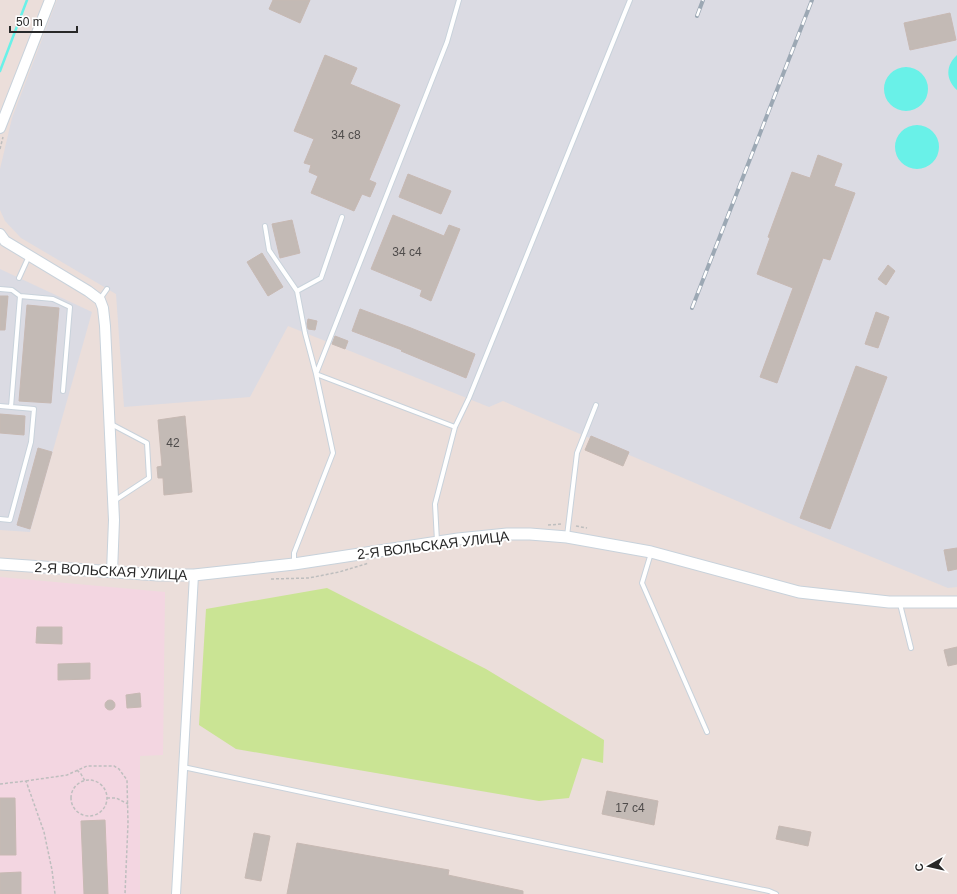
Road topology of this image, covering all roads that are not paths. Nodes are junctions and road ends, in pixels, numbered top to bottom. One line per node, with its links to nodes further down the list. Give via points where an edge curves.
1 (50, 0): 4 (street)
2 (459, 0): 15 (lane, via 447,42)
3 (630, 0): 21 (lane)
4 (0, 128)
5 (342, 216): 12 (lane, via 321,278)
6 (265, 226): 12 (lane, via 269,250)
7 (0, 234): 8 (street, via 5,241)
8 (30, 255): 9 (lane); 14 (street)
9 (19, 278)
10 (0, 289): 13 (lane, via 12,290)
11 (107, 289): 14 (lane)
12 (297, 291): 15 (lane, via 304,332)
13 (20, 296): 16 (lane, via 53,299 70,307); 19 (lane)
14 (100, 300): 20 (street, via 105,326)
15 (316, 374): 21 (lane); 28 (lane, via 333,453 294,553)
16 (63, 391)
17 (596, 405): 24 (lane, via 577,452)
18 (0, 406): 19 (lane)
19 (11, 407): 23 (lane, via 34,409 32,442 10,520)
20 (110, 423): 22 (street); 22 (lane, via 147,443 149,478)
21 (455, 427): 25 (lane, via 435,504)
22 (113, 501): 29 (street)
23 (0, 519)
24 (567, 537): 25 (main road, 2-Я ВОЛЬСКАЯ УЛИЦА, via 507,534); 26 (main road, 2-Я ВОЛЬСКАЯ УЛИЦА)
25 (437, 542): 28 (main road, 2-Я ВОЛЬСКАЯ УЛИЦА)
26 (651, 552): 31 (main road, 2-Я ВОЛЬСКАЯ УЛИЦА, via 799,592); 34 (lane, via 642,583)
27 (0, 564): 29 (main road, 2-Я ВОЛЬСКАЯ УЛИЦА)
28 (294, 564): 30 (main road, 2-Я ВОЛЬСКАЯ УЛИЦА)
29 (112, 572): 30 (main road, 2-Я ВОЛЬСКАЯ УЛИЦА)
30 (194, 575): 35 (street)
31 (900, 601): 32 (main road, 2-Я ВОЛЬСКАЯ УЛИЦА); 33 (lane)
32 (957, 602)
33 (911, 648)
34 (707, 732)
35 (183, 767): 36 (street); 37 (lane)
36 (176, 894)
37 (776, 894)

